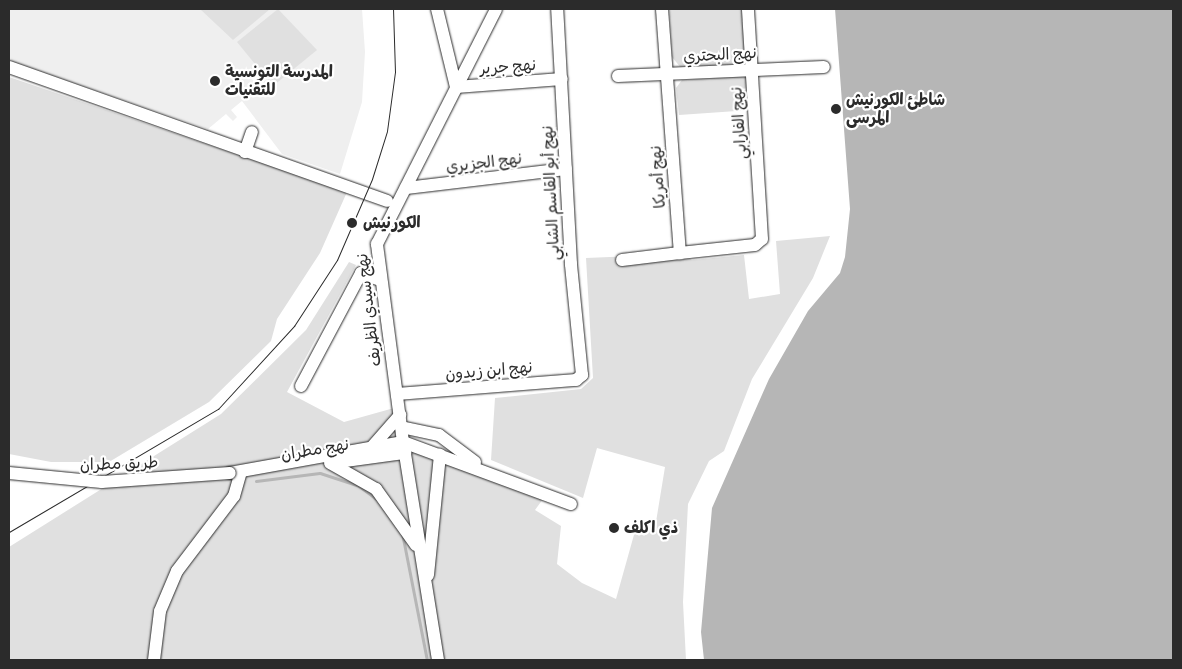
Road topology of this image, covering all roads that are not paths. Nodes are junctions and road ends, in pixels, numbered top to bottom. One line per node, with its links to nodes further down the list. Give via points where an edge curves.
1 (437, 9): 12 (street)
2 (496, 9): 12 (street, نهج سيدي الظريف)
3 (557, 9): 11 (street, نهج أبو القاسم الشابي)
4 (662, 9): 9 (street, نهج أمريكا)
5 (748, 9): 8 (street, نهج الفارابي)
6 (9, 67): 14 (street)
7 (824, 67): 8 (street, نهج البحتري)
8 (752, 69): 9 (street, نهج البحتري); 18 (street, نهج الفارابي, via 763,234 755,245)
9 (668, 74): 10 (street, نهج البحتري); 18 (street, نهج أمريكا)
10 (618, 76)
11 (562, 79): 12 (street, نهج جرير); 15 (street, نهج أبو القاسم الشابي)
12 (456, 87): 16 (street, نهج سيدي الظريف)
13 (252, 132): 14 (street)
14 (245, 152): 17 (street)
15 (566, 169): 16 (street, نهج الجزيري); 21 (street, نهج أبو القاسم الشابي)
16 (406, 188): 20 (street, نهج سيدي الظريف, via 377,244)
17 (387, 201)
18 (680, 253): 19 (street)
19 (622, 260)
20 (380, 280): 22 (street, via 360,273); 23 (street, نهج سيدي الظريف)
21 (582, 375): 23 (street, نهج ابن زيدون, via 576,380)
22 (301, 386)
23 (397, 394): 24 (street, نهج سيدي الظريف)
24 (400, 421): 25 (street); 26 (street, نهج سيدي الظريف); 29 (street, via 439,435)
25 (372, 447): 26 (street, نهج مطران); 31 (street, نهج مطران)
26 (404, 447): 27 (street); 28 (street, نهج مطران); 34 (street, نهج سيدي الظريف)
27 (440, 455): 29 (street); 35 (street)
28 (330, 463): 31 (street, نهج مطران); 34 (street, via 376,489 398,514)
29 (483, 468): 33 (street)
30 (9, 474): 31 (street, طريق مطران, bridge, via 102,482)
31 (235, 475): 32 (street, via 120,489); 36 (street, via 212,523 168,590 160,611)
32 (9, 481)
33 (571, 504)
34 (419, 550): 35 (street, نهج سيدي الظريف)
35 (426, 585): 37 (street, نهج سيدي الظريف)
36 (154, 660)
37 (438, 660)

